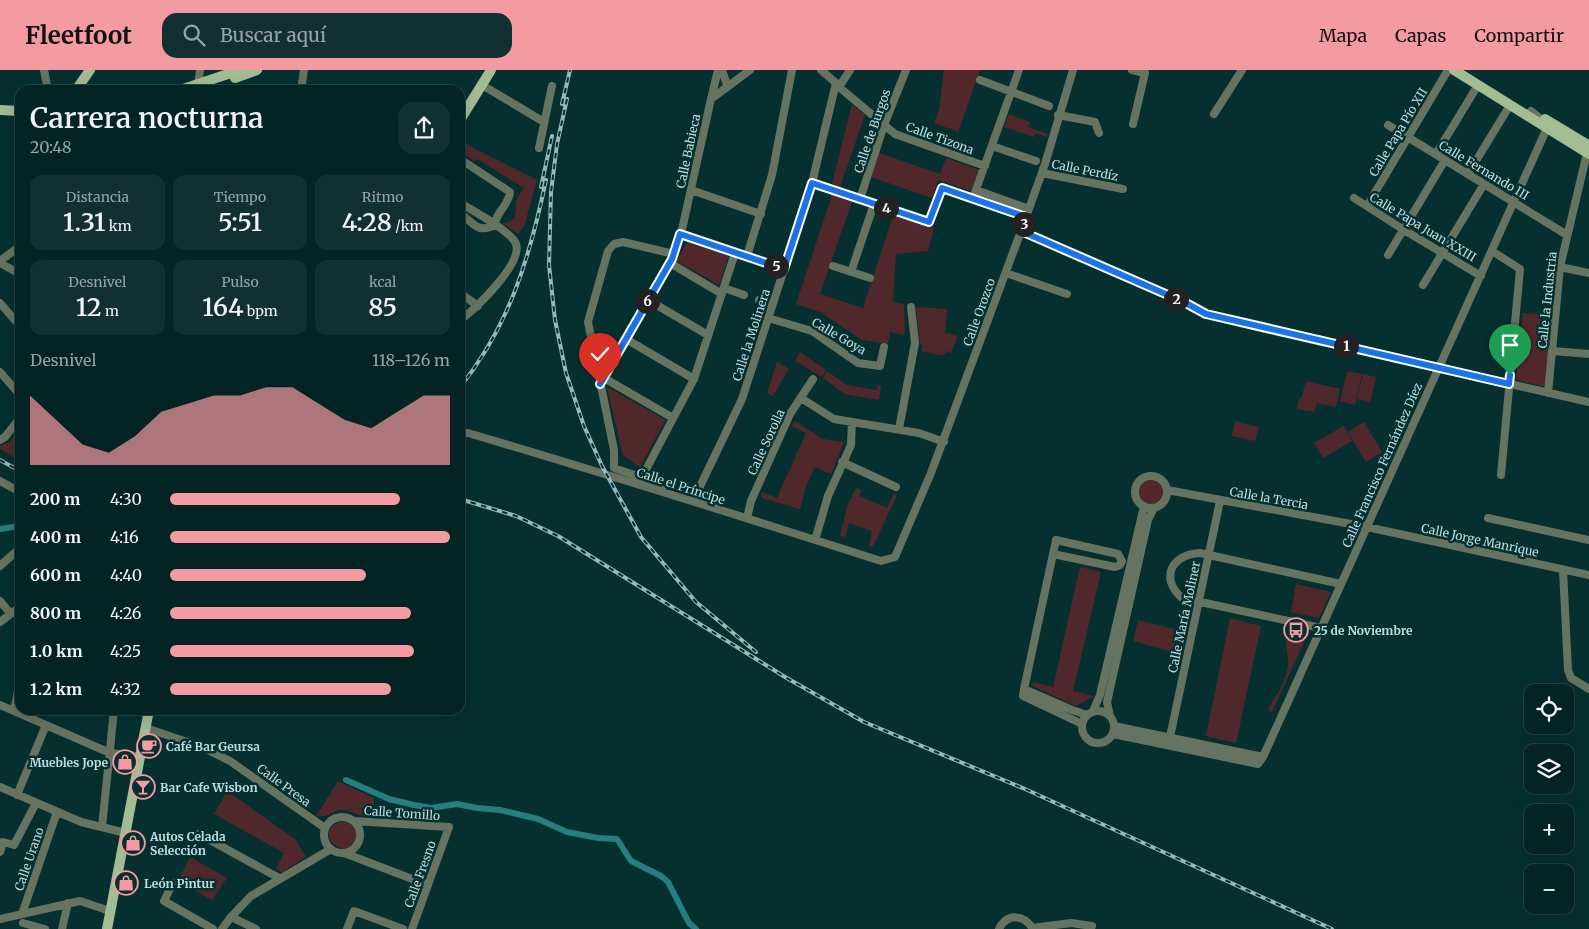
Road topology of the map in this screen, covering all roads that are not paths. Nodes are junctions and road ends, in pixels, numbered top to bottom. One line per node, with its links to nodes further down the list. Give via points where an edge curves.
1 (44, 70): 25 (street)
2 (90, 70): 26 (main road)
3 (98, 70): 27 (main road)
4 (200, 70): 28 (street)
5 (240, 70): 29 (main road)
6 (256, 70): 30 (main road)
7 (304, 70): 31 (street)
8 (483, 70): 39 (main road)
9 (491, 70): 32 (main road)
10 (718, 70): 38 (street)
11 (722, 70): 33 (street)
12 (750, 70): 33 (street, Calle Babieca)
13 (792, 70): 80 (street, via 772,175)
14 (821, 70): 34 (street, Calle Tizona)
15 (850, 70): 34 (street, Calle la Molinera)
16 (906, 70): 52 (street, Calle de Burgos)
17 (1019, 70): 37 (street)
18 (1073, 70): 47 (street, Calle Orozco)
19 (1132, 70): 51 (street, via 1145,74)
20 (1242, 70): 46 (street)
21 (1448, 70): 56 (street, Calle Papa Pío XII)
22 (1454, 70): 35 (main road)
23 (1465, 70): 44 (main road)
24 (980, 80): 37 (street)
25 (47, 85)
26 (80, 85)
27 (88, 85)
28 (200, 85)
29 (205, 85)
30 (207, 85)
31 (302, 85)
32 (482, 85): 45 (main road); 50 (street)
33 (727, 85): 38 (street, Calle Babieca)
34 (838, 85): 52 (street, Calle Tizona); 67 (street, Calle la Molinera)
35 (1478, 85): 40 (main road); 60 (street)
36 (552, 86): 50 (street)
37 (1012, 92): 41 (street); 57 (street)
38 (711, 99): 70 (street, Calle Babieca)
39 (465, 100)
40 (1510, 105): 54 (main road); 66 (street)
41 (1048, 106)
42 (0, 110): 43 (main road)
43 (15, 110)
44 (1531, 111): 54 (street, via 1544,121); 59 (main road)
45 (465, 112)
46 (1214, 114)
47 (1058, 115): 55 (street, via 1095,122); 65 (street, Calle Orozco)
48 (0, 116): 49 (main road)
49 (15, 116)
50 (544, 122): 58 (street)
51 (1133, 124)
52 (884, 125): 64 (street, Calle Tizona, via 895,134); 74 (street, Calle de Burgos)
53 (1388, 125): 56 (street, Calle Fernando III)
54 (1547, 128): 59 (main road); 75 (street, Calle Francisco Fernández Díez)
55 (1099, 133)
56 (1408, 137): 60 (street, Calle Fernando III); 78 (street, Calle Papa Pío XII)
57 (992, 146): 62 (street); 64 (street)
58 (539, 148)
59 (1589, 150): 86 (street, Calle la Industria)
60 (1436, 154): 61 (street, Calle Fernando III)
61 (1446, 160): 66 (street, Calle Fernando III); 83 (street)
62 (1036, 161)
63 (465, 162): 82 (street, via 510,192)
64 (985, 166): 71 (street)
65 (1042, 173): 69 (street, Calle Perdíz); 79 (street, Calle Orozco)
66 (1468, 174): 68 (street, Calle Fernando III)
67 (812, 183): 74 (street); 98 (street, Calle la Molinera)
68 (1484, 184): 75 (street, Calle Fernando III); 90 (street)
69 (1123, 189)
70 (691, 190): 80 (street); 85 (street, Calle Babieca)
71 (976, 190): 72 (street); 79 (street)
72 (973, 198): 76 (street, via 942,188 929,222); 79 (street)
73 (1354, 198): 78 (street, Calle Papa Juan XXIII)
74 (860, 200): 76 (street)
75 (1514, 202): 86 (street, Calle Fernando III); 88 (street, Calle Francisco Fernández Díez)
76 (874, 204): 100 (street)
77 (465, 206): 82 (street)
78 (1367, 206): 83 (street, Calle Papa Juan XXIII)
79 (1027, 213): 84 (street, Calle Orozco)
80 (761, 214): 93 (street)
81 (465, 217): 82 (street, via 486,230)
82 (495, 225): 114 (street, via 516,244 516,253 511,266)
83 (1404, 230): 90 (street, Calle Papa Juan XXIII); 92 (street)
84 (1021, 231): 101 (street, Calle Orozco); 124 (street, via 1206,314)
85 (680, 234): 89 (street); 91 (street, Calle Babieca)
86 (1567, 235): 97 (street, Calle la Industria)
87 (15, 250): 94 (street)
88 (1492, 251): 103 (street, Calle Francisco Fernández Díez); 129 (street, via 1520,269)
89 (735, 253): 93 (street); 106 (street)
90 (1443, 253): 103 (street, Calle Papa Juan XXIII); 105 (street)
91 (674, 254): 95 (street, Calle Babieca); 128 (street, via 623,242 608,250 588,322)
92 (1388, 255)
93 (746, 256): 98 (street)
94 (0, 262): 99 (street)
95 (670, 263): 106 (street); 110 (street, Calle Babieca)
96 (833, 266): 100 (street)
97 (1560, 267): 102 (street); 122 (street, Calle la Industria)
98 (784, 269): 113 (street, Calle la Molinera)
99 (15, 271)
100 (851, 272): 104 (street)
101 (1006, 273): 107 (street); 140 (street, Calle Orozco)
102 (1589, 273)
103 (1481, 276): 124 (street, Calle Francisco Fernández Díez)
104 (870, 278)
105 (1423, 285)
106 (723, 291): 108 (street); 119 (street)
107 (1067, 294)
108 (744, 295)
109 (465, 297): 114 (street)
110 (648, 300): 119 (street); 120 (street, Calle Babieca)
111 (759, 300): 113 (street)
112 (0, 303): 118 (street)
113 (772, 305): 117 (street, Calle la Molinera)
114 (478, 306): 116 (street)
115 (911, 307): 137 (street, via 915,342)
116 (465, 316)
117 (768, 318): 121 (street, Calle Goya, via 812,331 858,363 880,366); 149 (street, Calle la Molinera, via 742,399)
118 (15, 320)
119 (708, 335): 126 (street)
120 (626, 339): 126 (street); 128 (street, Calle Babieca)
121 (884, 347)
122 (1553, 351): 123 (street); 131 (street, Calle la Industria)
123 (1589, 354)
124 (1439, 368): 129 (street); 155 (street, Calle Francisco Fernández Díez)
125 (0, 372): 130 (street)
126 (694, 379): 134 (street)
127 (813, 379): 132 (street, Calle Sorolla)
128 (602, 381): 134 (street); 143 (street, via 614,468)
129 (1509, 384): 131 (street); 142 (street)
130 (15, 389)
131 (1548, 393): 133 (street)
132 (800, 398): 135 (street, via 834,419); 153 (street, Calle Sorolla, via 754,493)
133 (1589, 402)
134 (673, 418): 143 (street)
135 (852, 422): 137 (street); 141 (street, via 851,445)
136 (15, 425): 139 (street)
137 (899, 429): 140 (street, via 919,432)
138 (465, 433): 148 (street, Calle el Príncipe)
139 (0, 440)
140 (944, 442): 161 (street, Calle Orozco)
141 (842, 462): 145 (street); 156 (street, via 828,496)
142 (1501, 476)
143 (642, 477): 148 (street, via 661,484)
144 (0, 481): 146 (street)
145 (896, 487)
146 (15, 489)
147 (1166, 490): 150 (street, Calle la Tercia); 151 (street, via 1163,482 1155,477 1142,479 1135,491 1137,500); 152 (street, via 1164,501)
148 (663, 492): 149 (street, Calle el Príncipe)
149 (693, 501): 153 (street, Calle el Príncipe)
150 (1220, 501): 155 (street, Calle la Tercia); 160 (street, Calle María Moliner)
151 (1144, 506): 152 (street); 177 (street, via 1100,695)
152 (1154, 508): 182 (street, via 1148,520 1106,702)
153 (747, 518): 156 (street, Calle el Príncipe)
154 (1488, 518): 157 (street)
155 (1367, 527): 163 (street, Calle Jorge Manrique); 165 (street, Calle Francisco Fernández Díez)
156 (816, 540): 161 (street, Calle el Príncipe, via 881,561)
157 (1589, 540)
158 (15, 552): 162 (street)
159 (1054, 554): 159 (street, via 1115,567 1122,561 1118,554 1056,540); 172 (street)
160 (1209, 555): 165 (street); 167 (street, Calle María Moliner); 167 (street, via 1184,555 1172,566 1170,575 1176,593)
161 (895, 557)
162 (0, 566)
163 (1564, 570): 164 (street, Calle Jorge Manrique); 173 (street, via 1568,670 1571,678)
164 (1589, 575)
165 (1341, 584): 171 (street, Calle Francisco Fernández Díez)
166 (0, 601): 169 (street)
167 (1199, 603): 171 (street); 187 (street, Calle María Moliner)
168 (15, 611): 169 (street)
169 (11, 614): 170 (street)
170 (0, 622)
171 (1321, 628): 190 (street, Calle Francisco Fernández Díez)
172 (1024, 689): 177 (street, via 1072,710); 183 (street, via 1023,696)
173 (1589, 689)
174 (0, 705): 176 (street)
175 (15, 707): 176 (street)
176 (14, 712)
177 (1090, 713): 182 (street, via 1102,711); 183 (street)
178 (21, 715): 184 (street)
179 (114, 715): 188 (street)
180 (145, 715): 189 (main road)
181 (146, 715): 185 (main road)
182 (1110, 716): 186 (street)
183 (1082, 724): 186 (street, via 1083,734 1095,743 1106,742)
184 (46, 725): 188 (street); 193 (street)
185 (146, 728): 191 (street); 199 (street, Calle Presa, via 202,748 236,765); 200 (main road)
186 (1114, 730): 187 (street); 190 (street, via 1258,764)
187 (1170, 737): 190 (street)
188 (110, 753): 189 (street); 197 (street)
189 (135, 756): 191 (main road)
190 (1263, 757)
191 (132, 773): 200 (main road)
192 (0, 787): 193 (street)
193 (17, 795): 194 (street)
194 (36, 803): 195 (street); 203 (street, via 14,845 3,842)
195 (57, 812): 197 (street); 210 (street, Calle Urano)
196 (354, 821): 198 (street, Calle Tomillo); 199 (street, via 337,818); 204 (street, via 359,840 356,846)
197 (102, 827): 200 (street)
198 (449, 827): 207 (street, Calle Fresno)
199 (325, 828): 202 (street, via 325,840)
200 (123, 832): 209 (main road)
201 (199, 834): 205 (street)
202 (332, 849): 204 (street); 205 (street)
203 (0, 852)
204 (344, 852): 207 (street)
205 (280, 878): 211 (street, via 251,896)
206 (173, 883): 219 (street, via 164,901)
207 (428, 885): 224 (street, Calle Fresno)
208 (68, 903): 209 (street, via 80,901); 210 (street); 216 (street)
209 (109, 910): 217 (main road); 218 (main road)
210 (24, 913): 212 (street); 213 (street, Calle Urano)
211 (231, 917): 220 (street); 221 (street)
212 (0, 919)
213 (22, 926): 215 (street)
214 (1092, 926): 226 (street, via 1071,923)
215 (45, 929)
216 (62, 929)
217 (103, 929)
218 (107, 929)
219 (212, 929)
220 (222, 929)
221 (256, 929)
222 (347, 929): 223 (street, via 354,910)
223 (403, 929)
224 (412, 929)
225 (999, 929): 226 (street, via 1002,923 1015,917 1028,922)
226 (1033, 929)

